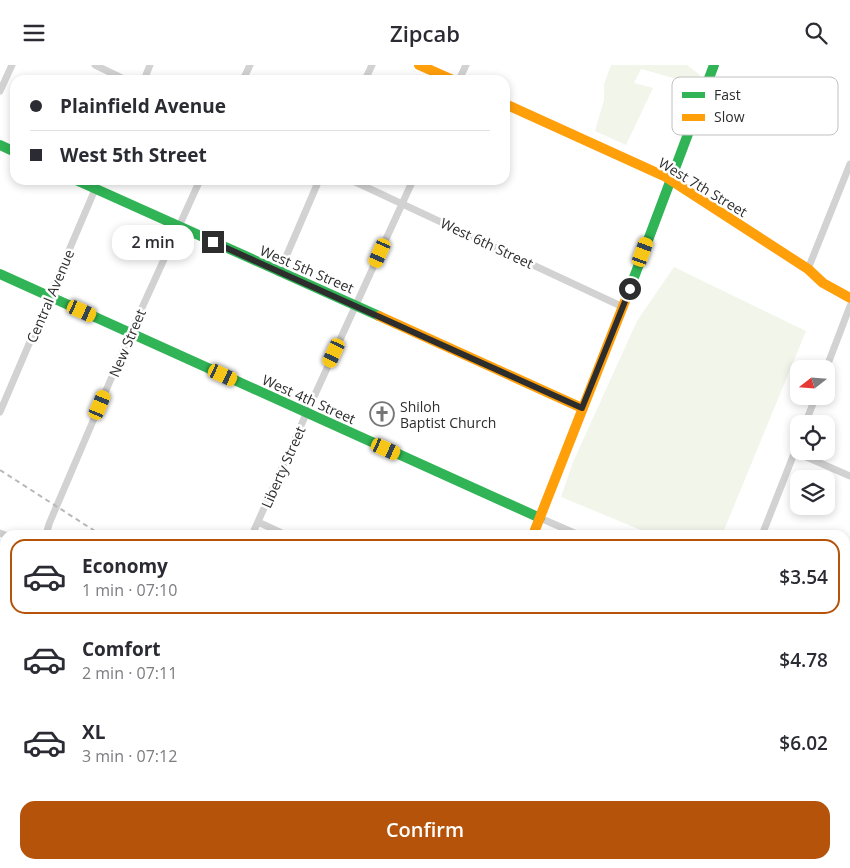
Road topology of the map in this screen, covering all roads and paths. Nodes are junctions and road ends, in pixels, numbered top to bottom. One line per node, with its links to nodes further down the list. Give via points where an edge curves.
1 (12, 65): 8 (street)
2 (95, 65): 5 (street)
3 (419, 65): 6 (main road)
4 (714, 65): 7 (main road)
5 (116, 75)
6 (441, 75)
7 (709, 77)
8 (0, 91)
9 (510, 106): 12 (main road, West 7th Street)
10 (687, 135): 12 (main road)
11 (850, 164): 20 (street)
12 (670, 180): 20 (main road, West 7th Street); 27 (main road)
13 (97, 185): 19 (main road, West 5th Street); 23 (street, Central Avenue)
14 (198, 185): 19 (street, New Street)
15 (317, 185): 21 (street)
16 (362, 185): 18 (street, West 6th Street)
17 (411, 185): 18 (street, Liberty Street)
18 (402, 204): 25 (street, Liberty Street); 27 (street, West 6th Street)
19 (180, 226): 21 (main road, West 5th Street); 28 (street, New Street)
20 (808, 269): 24 (main road, West 7th Street, via 823,283)
21 (279, 273): 25 (main road, West 5th Street)
22 (0, 274): 23 (main road, West 4th Street)
23 (50, 296): 28 (main road, West 4th Street); 31 (street, Central Avenue)
24 (850, 298)
25 (356, 305): 30 (main road, West 5th Street); 32 (street, Liberty Street)
26 (850, 306): 29 (street)
27 (623, 307): 30 (main road)
28 (131, 332): 32 (main road, West 4th Street); 38 (street, New Street)
29 (829, 360)
30 (582, 408): 36 (main road)
31 (0, 412)
32 (306, 413): 36 (main road, West 4th Street); 37 (street, Liberty Street)
33 (791, 460): 43 (street)
34 (813, 460): 35 (street)
35 (850, 476)
36 (540, 518): 41 (main road); 42 (street, West 4th Street)
37 (258, 522): 39 (street, Liberty Street); 40 (street)
38 (47, 530)
39 (254, 530)
40 (275, 530)
41 (536, 530)
42 (568, 530)
43 (764, 530)

